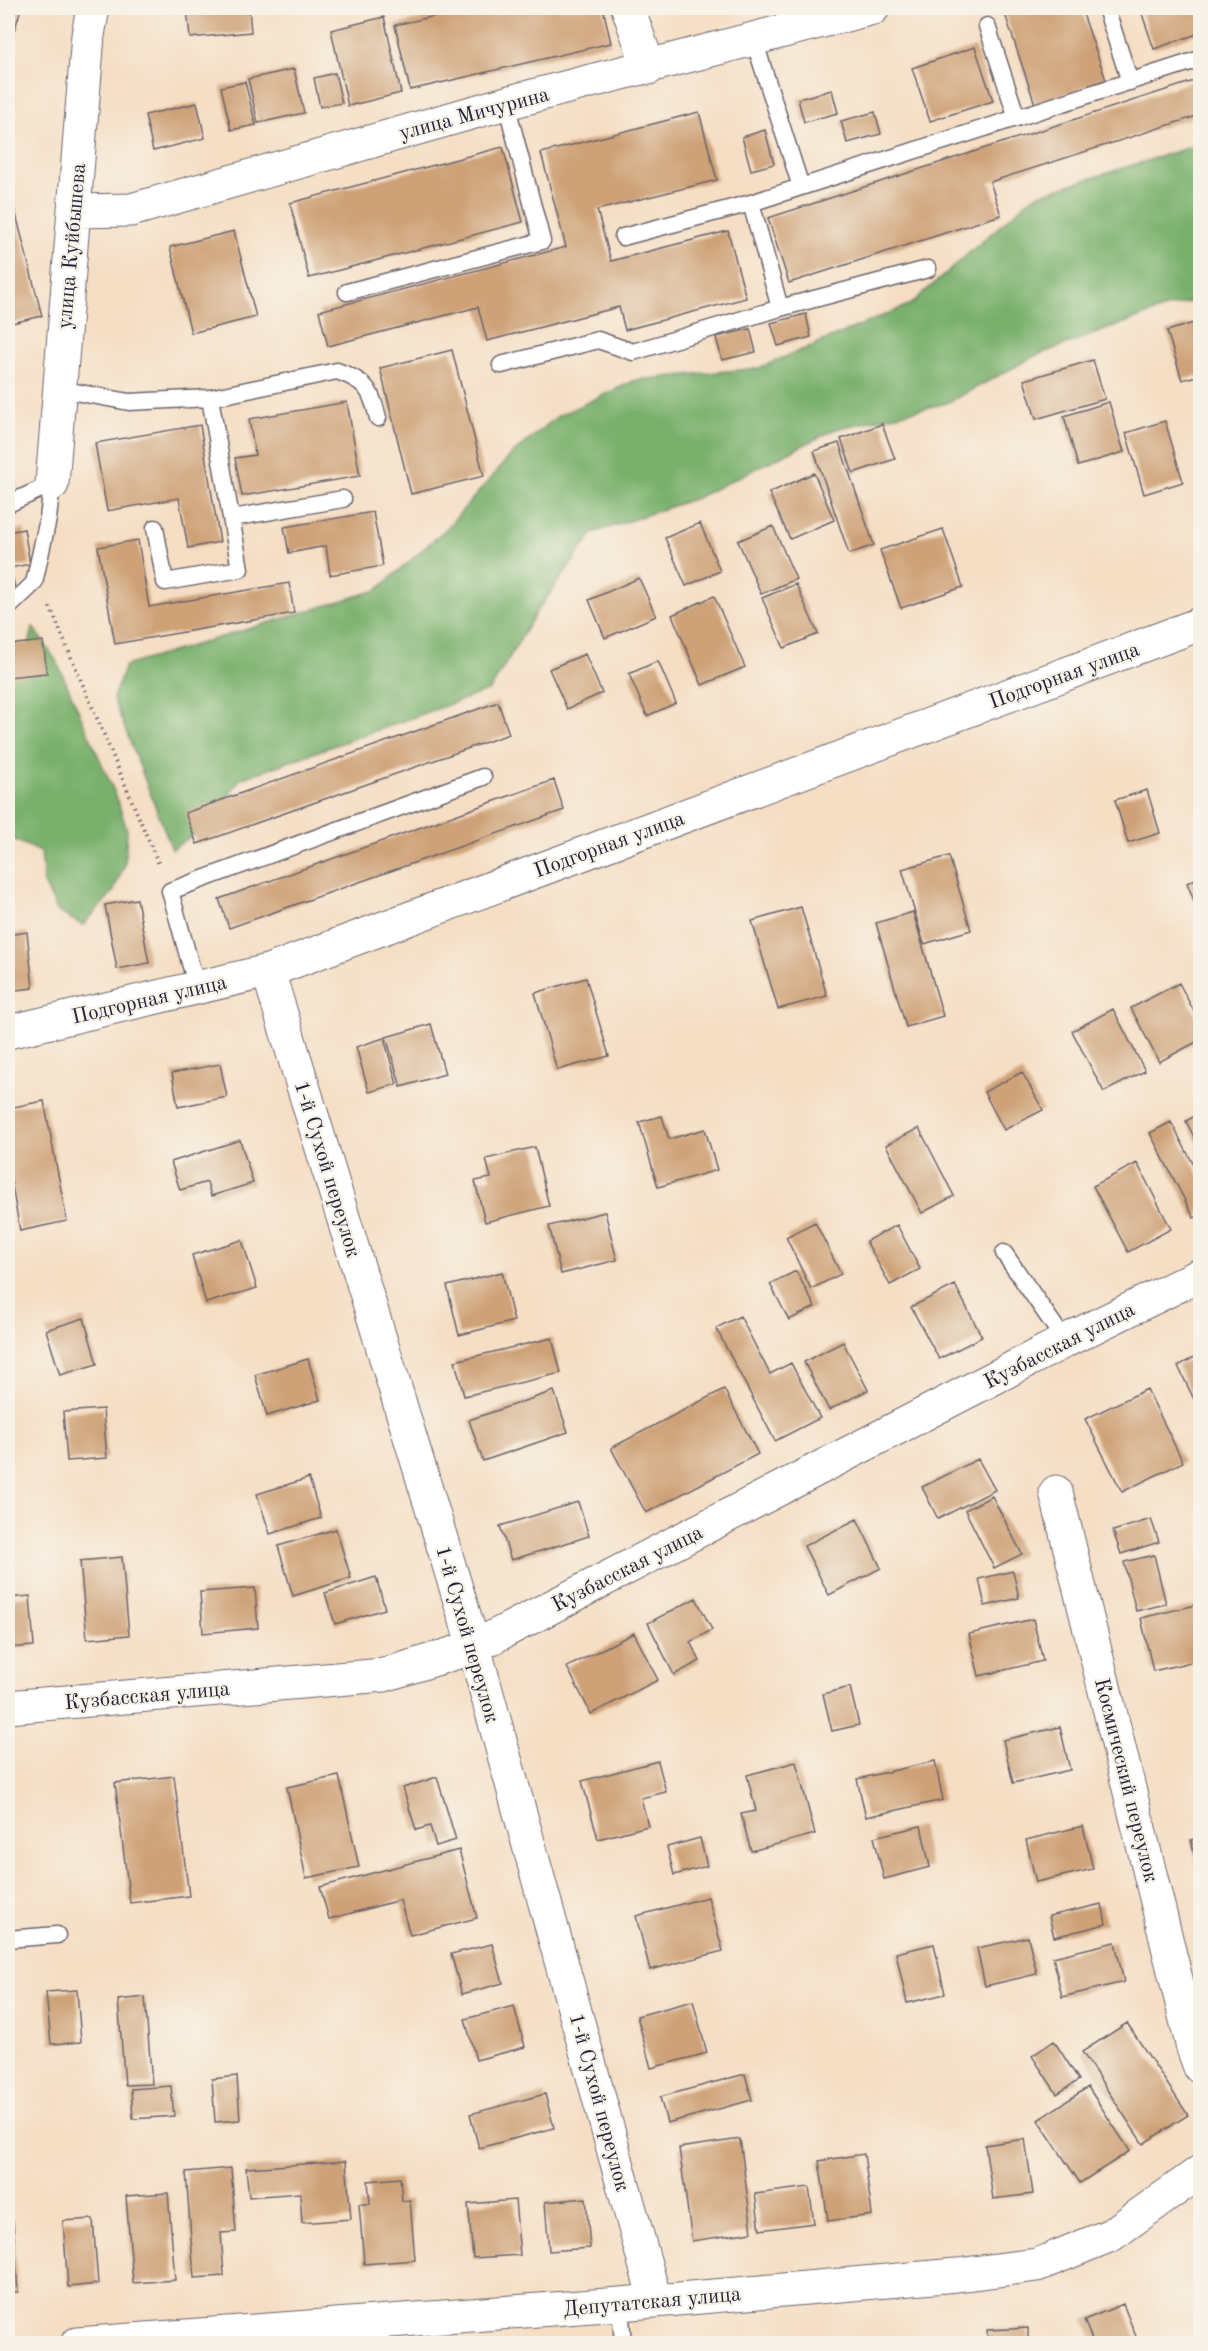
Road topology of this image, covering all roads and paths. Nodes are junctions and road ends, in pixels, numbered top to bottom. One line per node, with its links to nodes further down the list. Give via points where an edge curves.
1 (93, 8): 14 (street, улица Куйбышева)
2 (628, 8): 8 (street)
3 (873, 8): 6 (street, улица Мичурина)
4 (1106, 8): 9 (lane)
5 (987, 26): 11 (lane)
6 (754, 40): 8 (street, улица Мичурина); 12 (lane)
7 (1200, 59): 9 (lane)
8 (649, 68): 10 (street, улица Мичурина)
9 (1130, 82): 11 (lane)
10 (506, 103): 14 (street, улица Мичурина, via 131,210); 17 (lane, via 542,241)
11 (1017, 118): 12 (lane)
12 (801, 187): 13 (lane)
13 (751, 203): 15 (lane); 18 (lane)
14 (75, 211): 20 (street, улица Куйбышева)
15 (623, 237)
16 (928, 269): 18 (lane)
17 (346, 292)
18 (780, 308): 19 (lane, via 633,352 598,340)
19 (501, 365)
20 (59, 389): 21 (lane, via 129,402); 23 (street, улица Куйбышева)
21 (210, 398): 22 (lane, via 337,371 357,378 373,394); 26 (lane)
22 (378, 418)
23 (52, 484): 25 (lane); 29 (lane, via 34,583)
24 (343, 499): 26 (lane)
25 (8, 504)
26 (232, 518): 27 (lane, via 240,569 165,582)
27 (156, 528)
28 (47, 600): 32 (path)
29 (8, 608)
30 (1200, 624): 33 (street, Подгорная улица)
31 (483, 777): 34 (lane, via 170,891)
32 (162, 871)
33 (268, 971): 34 (street, Подгорная улица); 40 (street, 1-й Сухой переулок)
34 (197, 988): 35 (street, Подгорная улица)
35 (8, 1032)
36 (1004, 1253): 38 (lane)
37 (1200, 1275): 38 (street, Кузбасская улица)
38 (1065, 1341): 40 (street, Кузбасская улица)
39 (1056, 1492): 44 (street, Космический переулок)
40 (474, 1647): 41 (street, Кузбасская улица, via 384,1675); 46 (street, 1-й Сухой переулок)
41 (8, 1707)
42 (57, 1935): 43 (lane)
43 (8, 1940)
44 (1200, 2067)
45 (1200, 2172): 46 (street, Депутатская улица, via 1111,2235 1038,2265 957,2276)
46 (655, 2300): 47 (street, Депутатская улица)
47 (620, 2304): 48 (street, Депутатская улица); 49 (lane)
48 (77, 2343)
49 (623, 2343)

